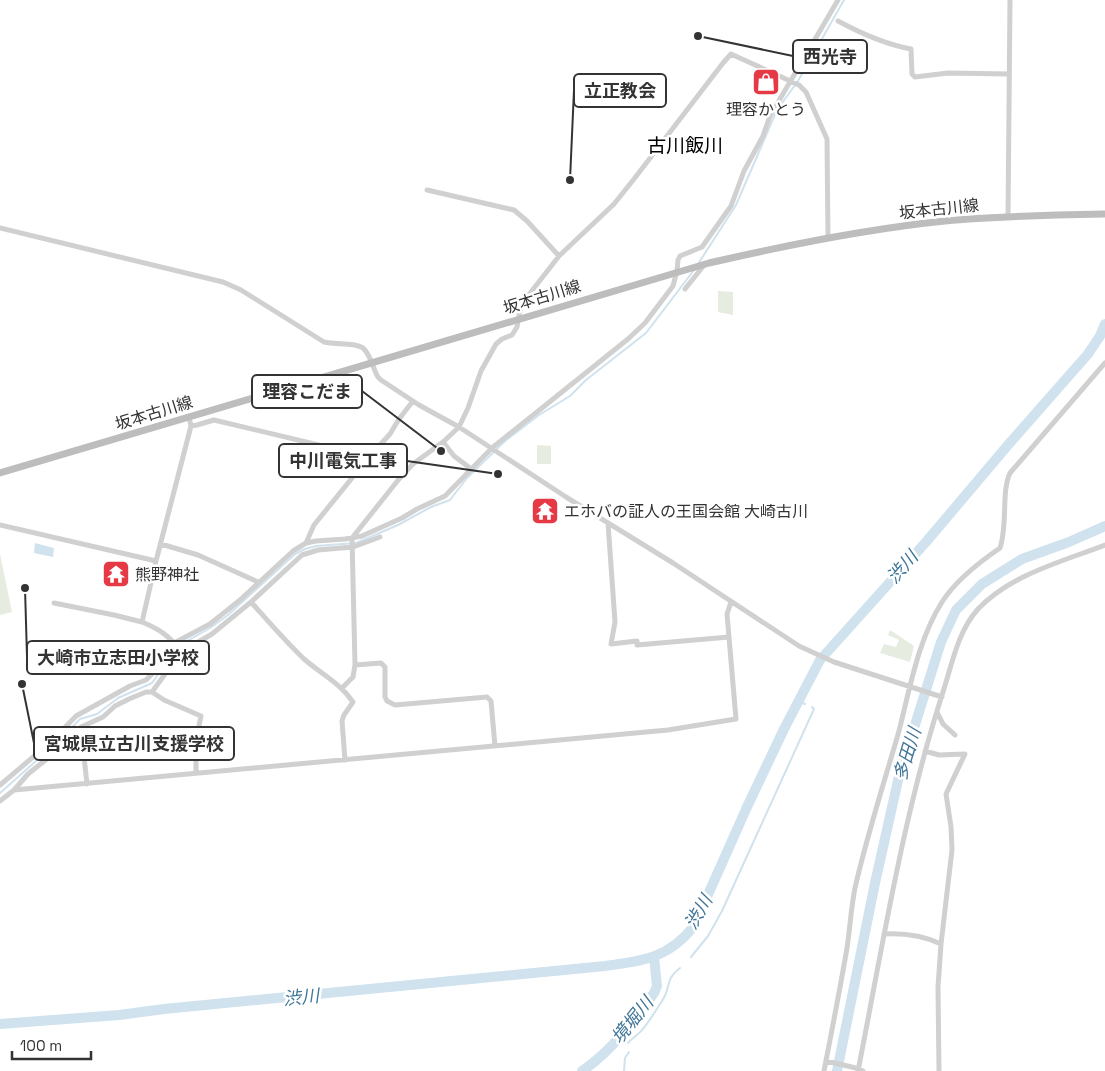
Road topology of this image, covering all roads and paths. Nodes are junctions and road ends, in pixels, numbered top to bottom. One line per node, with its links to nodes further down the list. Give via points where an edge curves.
1 (838, 0): 5 (street)
2 (1010, 0): 4 (street)
3 (838, 21): 4 (street, via 869,38 910,49 915,77 948,73)
4 (1008, 74): 8 (street)
5 (791, 81): 10 (street, via 806,92 827,139); 11 (street, via 731,54 619,198); 13 (street, via 770,116 731,206 702,247 680,256)
6 (427, 190): 11 (street, via 514,210)
7 (1105, 214): 8 (main road, 坂本古川線)
8 (1008, 217): 10 (main road, 坂本古川線, via 928,223)
9 (0, 228): 16 (street, via 223,282 324,342 363,348)
10 (828, 237): 12 (main road, 坂本古川線)
11 (559, 256): 15 (street, via 524,301)
12 (705, 264): 13 (main road, 坂本古川線); 14 (street)
13 (677, 271): 15 (main road, 坂本古川線); 23 (street, via 673,286 645,323)
14 (685, 289)
15 (518, 319): 16 (main road, 坂本古川線); 21 (street, via 518,328 496,344 481,371)
16 (371, 363): 18 (street, via 381,380); 19 (main road, 坂本古川線)
17 (1105, 363): 46 (street, via 1010,473 1006,484 1000,548 964,576 943,601 926,635)
18 (413, 401): 21 (street); 24 (street)
19 (189, 417): 20 (street); 26 (main road, 坂本古川線)
20 (191, 426): 24 (street, via 214,420); 32 (street)
21 (459, 427): 22 (street); 23 (street)
22 (443, 442): 25 (street); 31 (street, via 408,469)
23 (493, 448): 25 (street); 27 (street)
24 (369, 457): 30 (street, via 314,525)
25 (470, 468): 31 (street, via 446,496)
26 (0, 473)
27 (608, 523): 38 (street); 41 (street, via 615,622 612,644)
28 (0, 525): 34 (street)
29 (380, 537): 31 (street)
30 (306, 543): 31 (street); 35 (street)
31 (353, 543): 36 (street, via 302,556); 44 (street)
32 (161, 544): 34 (street); 35 (street, via 198,555)
33 (1105, 545): 48 (street, via 1026,575 990,598 964,630)
34 (156, 561): 40 (street)
35 (258, 583): 36 (street); 42 (street, via 210,624)
36 (263, 590): 37 (street)
37 (251, 602): 43 (street, via 212,634); 45 (street, via 297,652)
38 (731, 602): 41 (street, via 727,614); 46 (street, via 832,662)
39 (54, 603): 40 (street)
40 (142, 622): 42 (street, via 159,629)
41 (729, 637): 52 (street, via 736,719 668,730)
42 (175, 644): 43 (street); 57 (street, via 146,680 76,716)
43 (180, 651): 47 (street)
44 (355, 665): 45 (street, via 353,677); 52 (street, via 381,663 385,667 385,697 395,705 487,697 491,701)
45 (342, 688): 54 (street, via 353,702 342,721)
46 (912, 688): 48 (street); 62 (street, via 868,832 855,890)
47 (152, 692): 51 (street, via 116,706 103,717 80,727); 55 (street, via 201,716 196,740)
48 (940, 696): 49 (street)
49 (937, 711): 50 (street, via 943,724); 53 (street)
50 (955, 735)
51 (68, 740): 56 (street, via 82,739); 58 (street)
52 (495, 746): 54 (street)
53 (925, 751): 60 (street); 61 (street, via 939,755 965,754 946,794 952,850)
54 (345, 760): 55 (street)
55 (196, 773): 56 (street)
56 (87, 784): 58 (street)
57 (0, 785)
58 (14, 790): 59 (street)
59 (0, 801)
60 (884, 934): 61 (street, via 917,935); 63 (street)
61 (941, 944): 65 (street)
62 (828, 1062): 63 (street); 64 (street)
63 (859, 1070)
64 (824, 1071)
65 (939, 1071)

